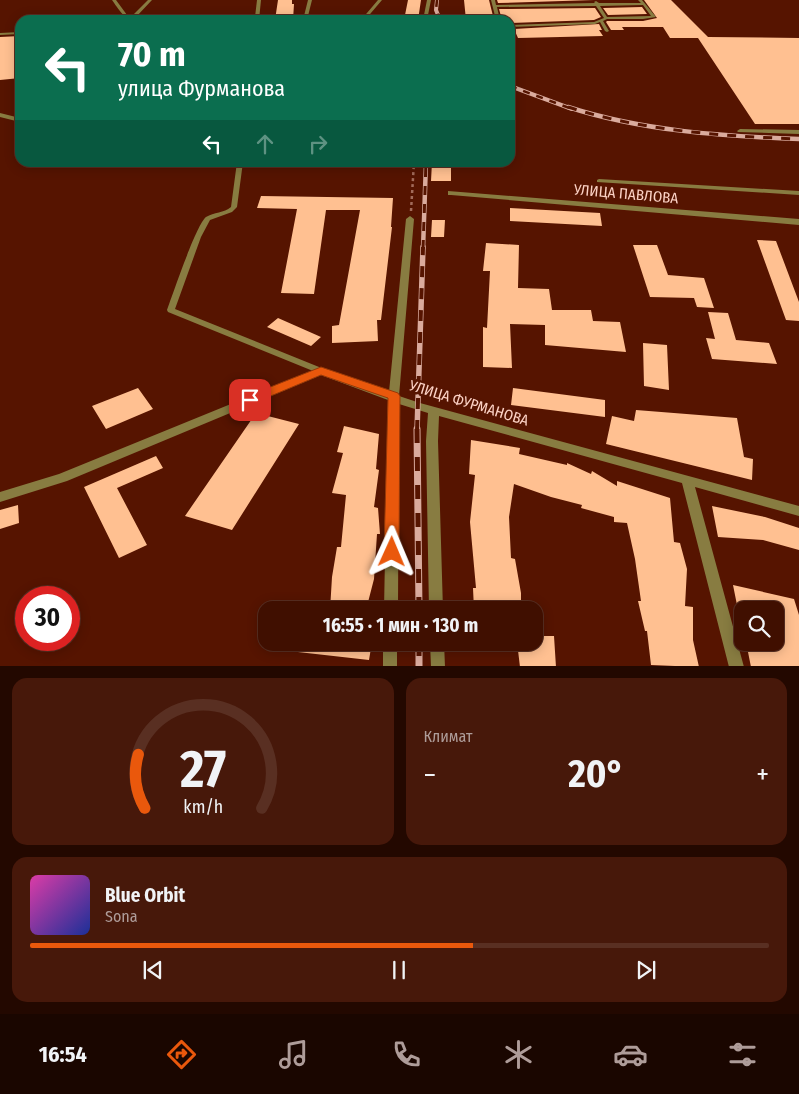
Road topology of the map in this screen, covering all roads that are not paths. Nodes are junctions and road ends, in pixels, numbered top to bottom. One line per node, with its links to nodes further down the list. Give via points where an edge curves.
1 (114, 0): 13 (lane)
2 (150, 0): 14 (lane)
3 (259, 0): 15 (lane)
4 (310, 0): 16 (lane)
5 (380, 0): 17 (lane)
6 (429, 0): 18 (lane)
7 (493, 0): 12 (lane)
8 (594, 0): 11 (lane)
9 (640, 0): 10 (lane)
10 (644, 4): 11 (lane); 20 (lane, via 654,17)
11 (598, 5): 12 (lane); 20 (lane)
12 (495, 6): 19 (lane)
13 (128, 15)
14 (136, 15)
15 (257, 15)
16 (306, 15)
17 (367, 15)
18 (427, 15)
19 (497, 15)
20 (606, 18): 21 (lane)
21 (601, 20): 22 (lane, via 595,23); 23 (lane)
22 (515, 26)
23 (608, 31)
24 (15, 32): 25 (lane)
25 (0, 34)
26 (0, 115): 27 (lane)
27 (15, 119)
28 (740, 131): 29 (lane)
29 (799, 132)
30 (239, 167): 36 (lane, via 234,207 208,220 198,237 170,310)
31 (599, 181): 33 (lane)
32 (451, 193): 35 (street, УЛИЦА ПАВЛОВА)
33 (799, 193)
34 (410, 219): 37 (street)
35 (799, 222)
36 (321, 371): 37 (street, УЛИЦА ФУРМАНОВА); 40 (street, via 63,478)
37 (394, 396): 38 (street, УЛИЦА ФУРМАНОВА); 42 (street)
38 (434, 410): 39 (street, УЛИЦА ФУРМАНОВА); 43 (street)
39 (687, 480): 41 (street, УЛИЦА ФУРМАНОВА); 48 (street)
40 (0, 497)
41 (799, 511)
42 (391, 601)
43 (436, 601)
44 (390, 651): 46 (street)
45 (437, 651): 47 (street)
46 (390, 666)
47 (438, 666)
48 (737, 666)

